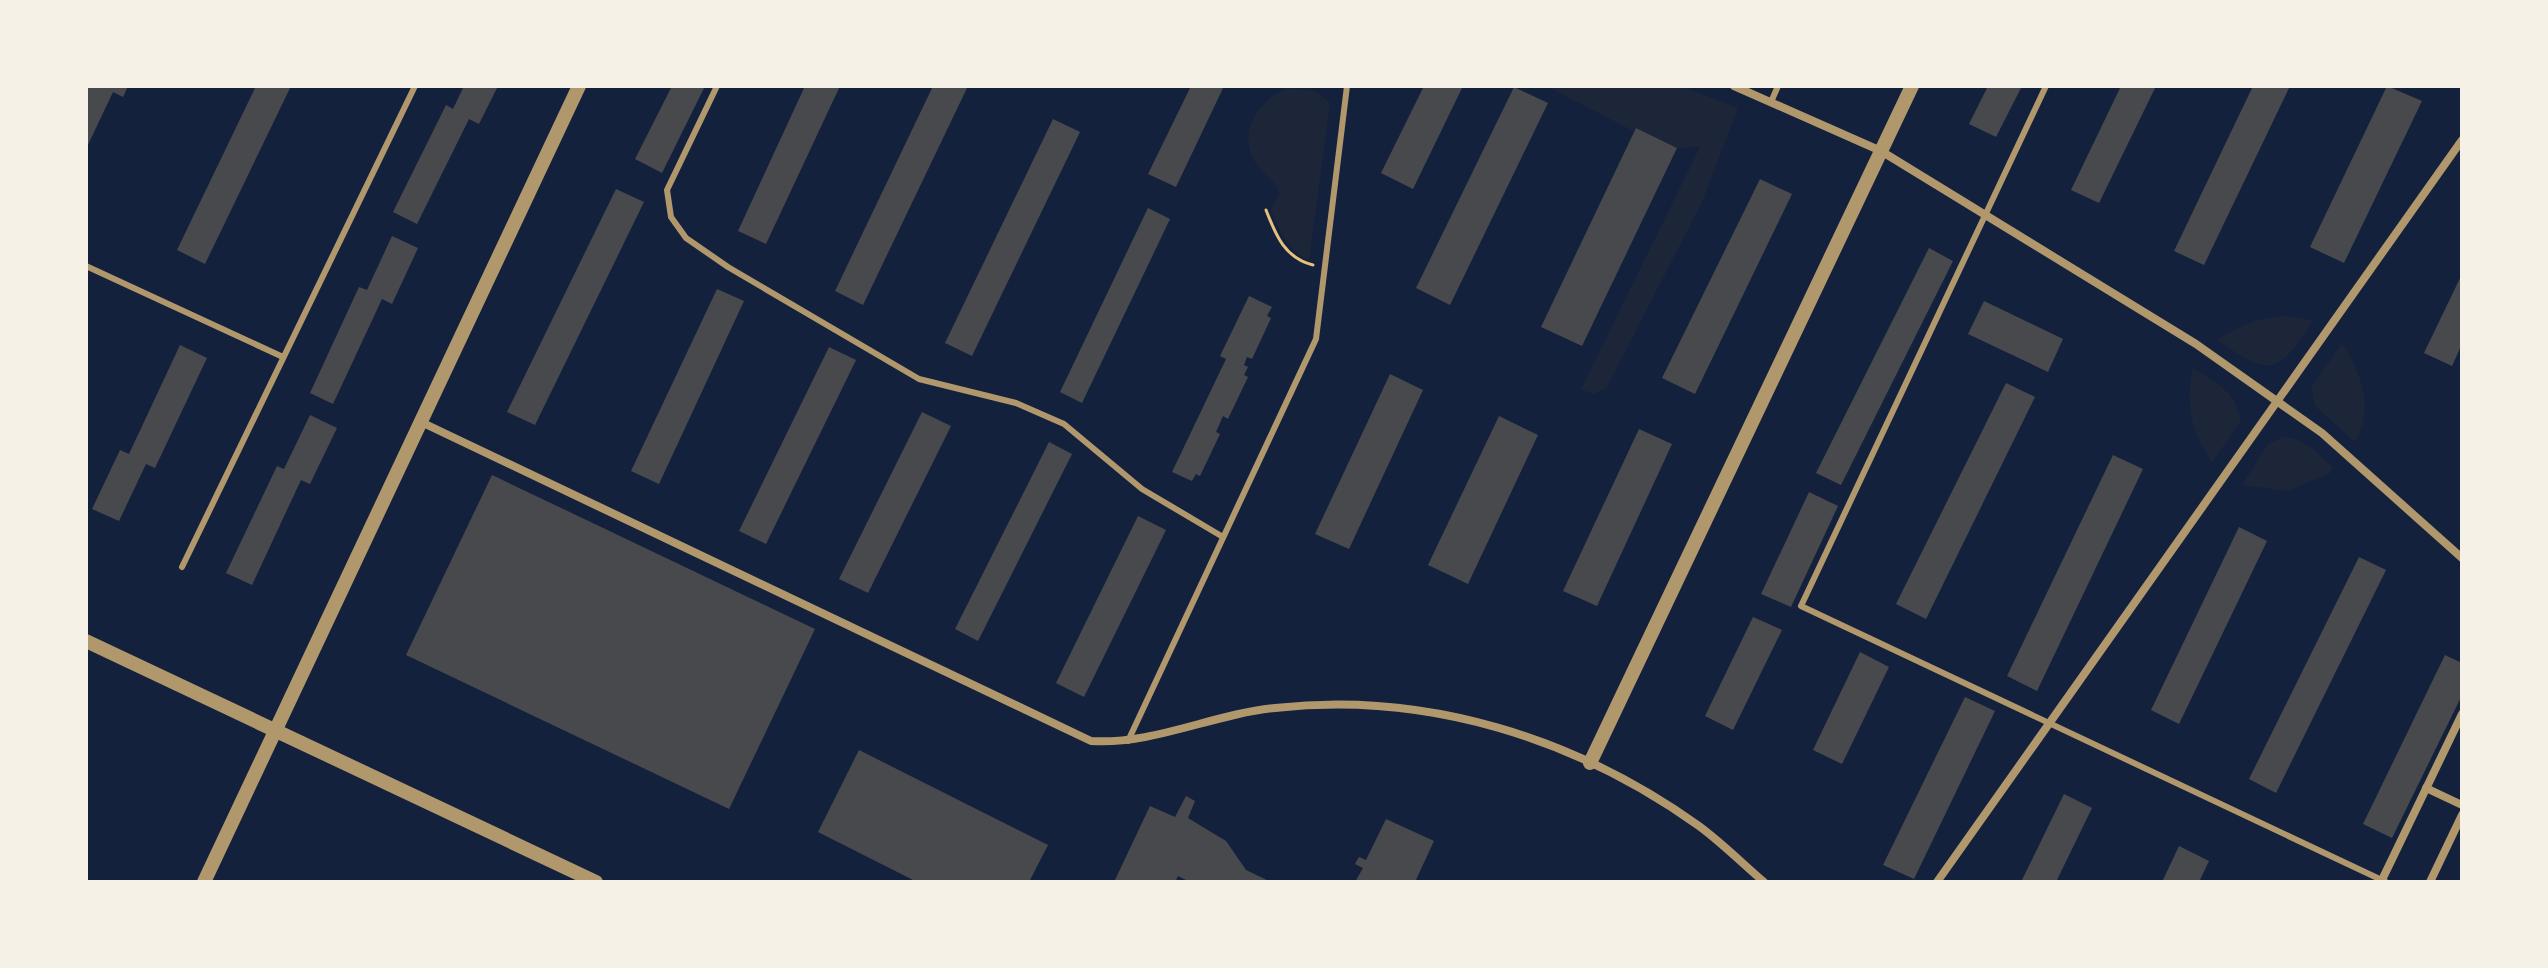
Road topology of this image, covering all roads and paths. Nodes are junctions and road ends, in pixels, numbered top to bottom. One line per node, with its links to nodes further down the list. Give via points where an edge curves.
1 (415, 86): 16 (lane)
2 (579, 86): 18 (street)
3 (717, 86): 19 (lane, via 667,190 671,217 686,238 919,379 1016,403 1064,424 1142,489)
4 (1347, 86): 15 (lane)
5 (1734, 86): 9 (street)
6 (1778, 86): 9 (lane)
7 (1912, 86): 11 (street)
8 (2046, 86): 13 (lane)
9 (1771, 102): 11 (street)
10 (2462, 140): 17 (street)
11 (1881, 151): 13 (street); 27 (street)
12 (1266, 210): 15 (path, via 1289,254)
13 (1984, 213): 17 (street, via 2196,344); 24 (lane, via 1801,606)
14 (86, 266): 16 (lane)
15 (1325, 267): 19 (lane, via 1316,339)
16 (283, 357): 21 (lane)
17 (2277, 401): 20 (street, via 2322,433); 24 (street)
18 (421, 422): 25 (street); 26 (street, via 1051,723 1091,741)
19 (1223, 537): 26 (lane)
20 (2462, 558)
21 (182, 567)
22 (86, 641): 25 (street)
23 (2462, 714): 28 (street)
24 (2049, 723): 31 (lane); 35 (street)
25 (277, 730): 32 (street); 33 (street)
26 (1128, 741): 27 (street, via 1275,708 1351,705 1442,712 1504,727)
27 (1590, 763): 34 (street, via 1701,827)
28 (2426, 788): 29 (street); 31 (street)
29 (2462, 805)
30 (2462, 815): 36 (street)
31 (2383, 881)
32 (204, 882)
33 (596, 882)
34 (1764, 882)
35 (1937, 882)
36 (2430, 882)

